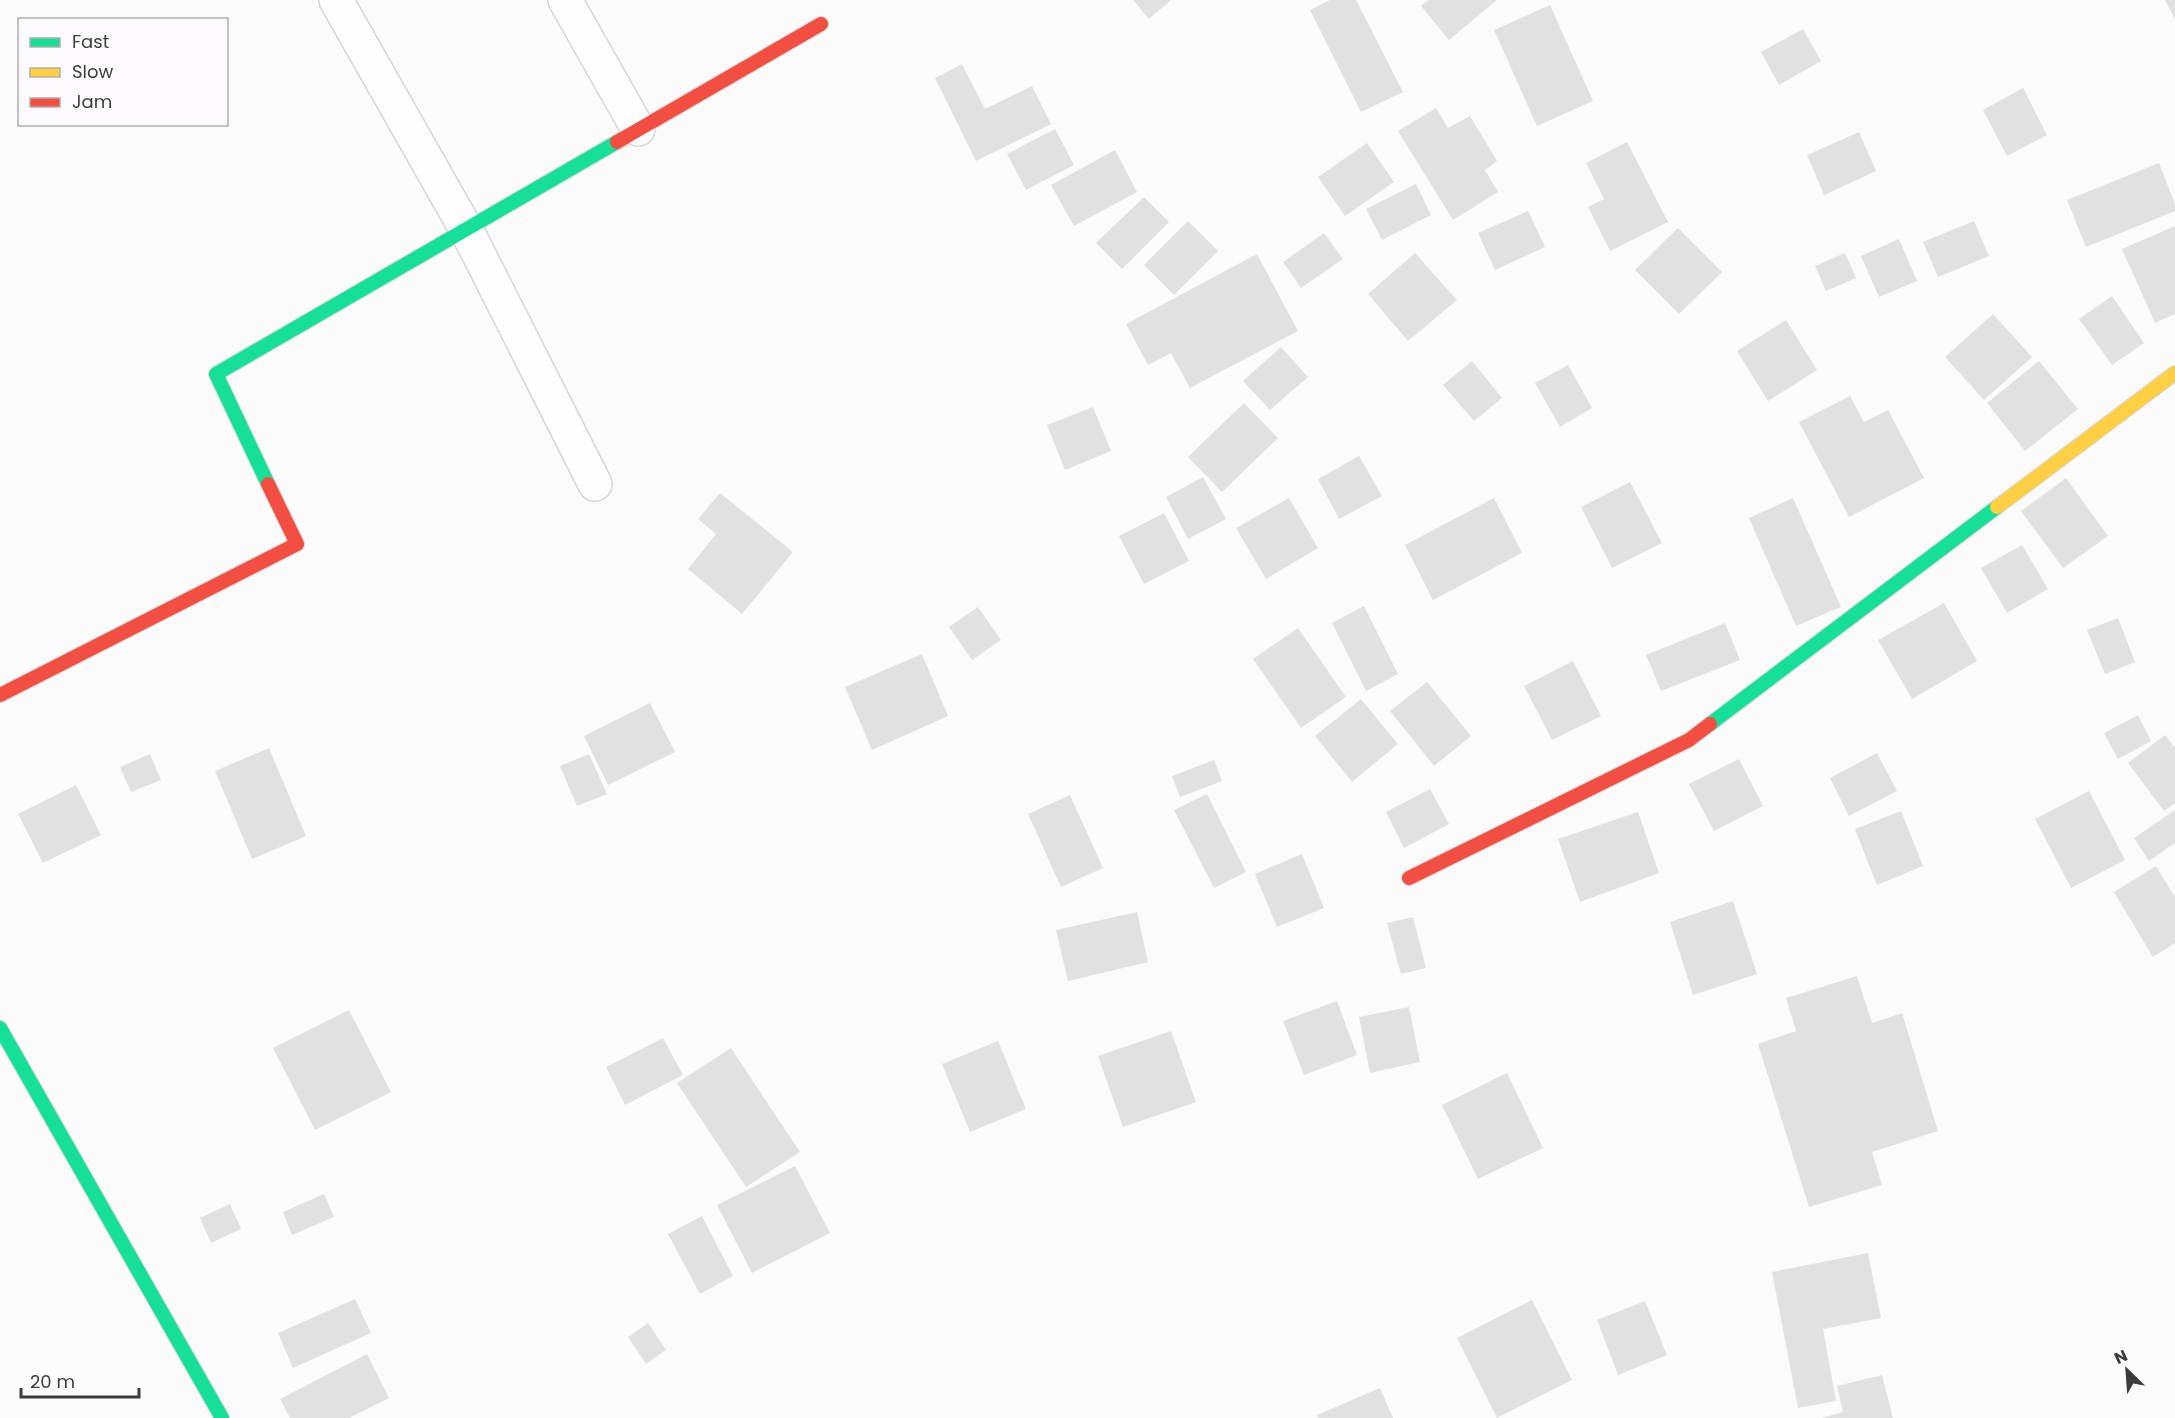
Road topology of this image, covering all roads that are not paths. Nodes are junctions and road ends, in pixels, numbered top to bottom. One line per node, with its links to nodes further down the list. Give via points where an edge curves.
1 (336, 0): 5 (street)
2 (565, 0): 4 (street)
3 (820, 24): 4 (street)
4 (638, 129): 5 (street)
5 (466, 229): 7 (street); 8 (street, via 216,374 297,544)
6 (2175, 373): 9 (street, via 1689,740)
7 (595, 484)
8 (0, 695)
9 (1409, 878)
10 (0, 1028): 11 (street)
11 (222, 1418)

